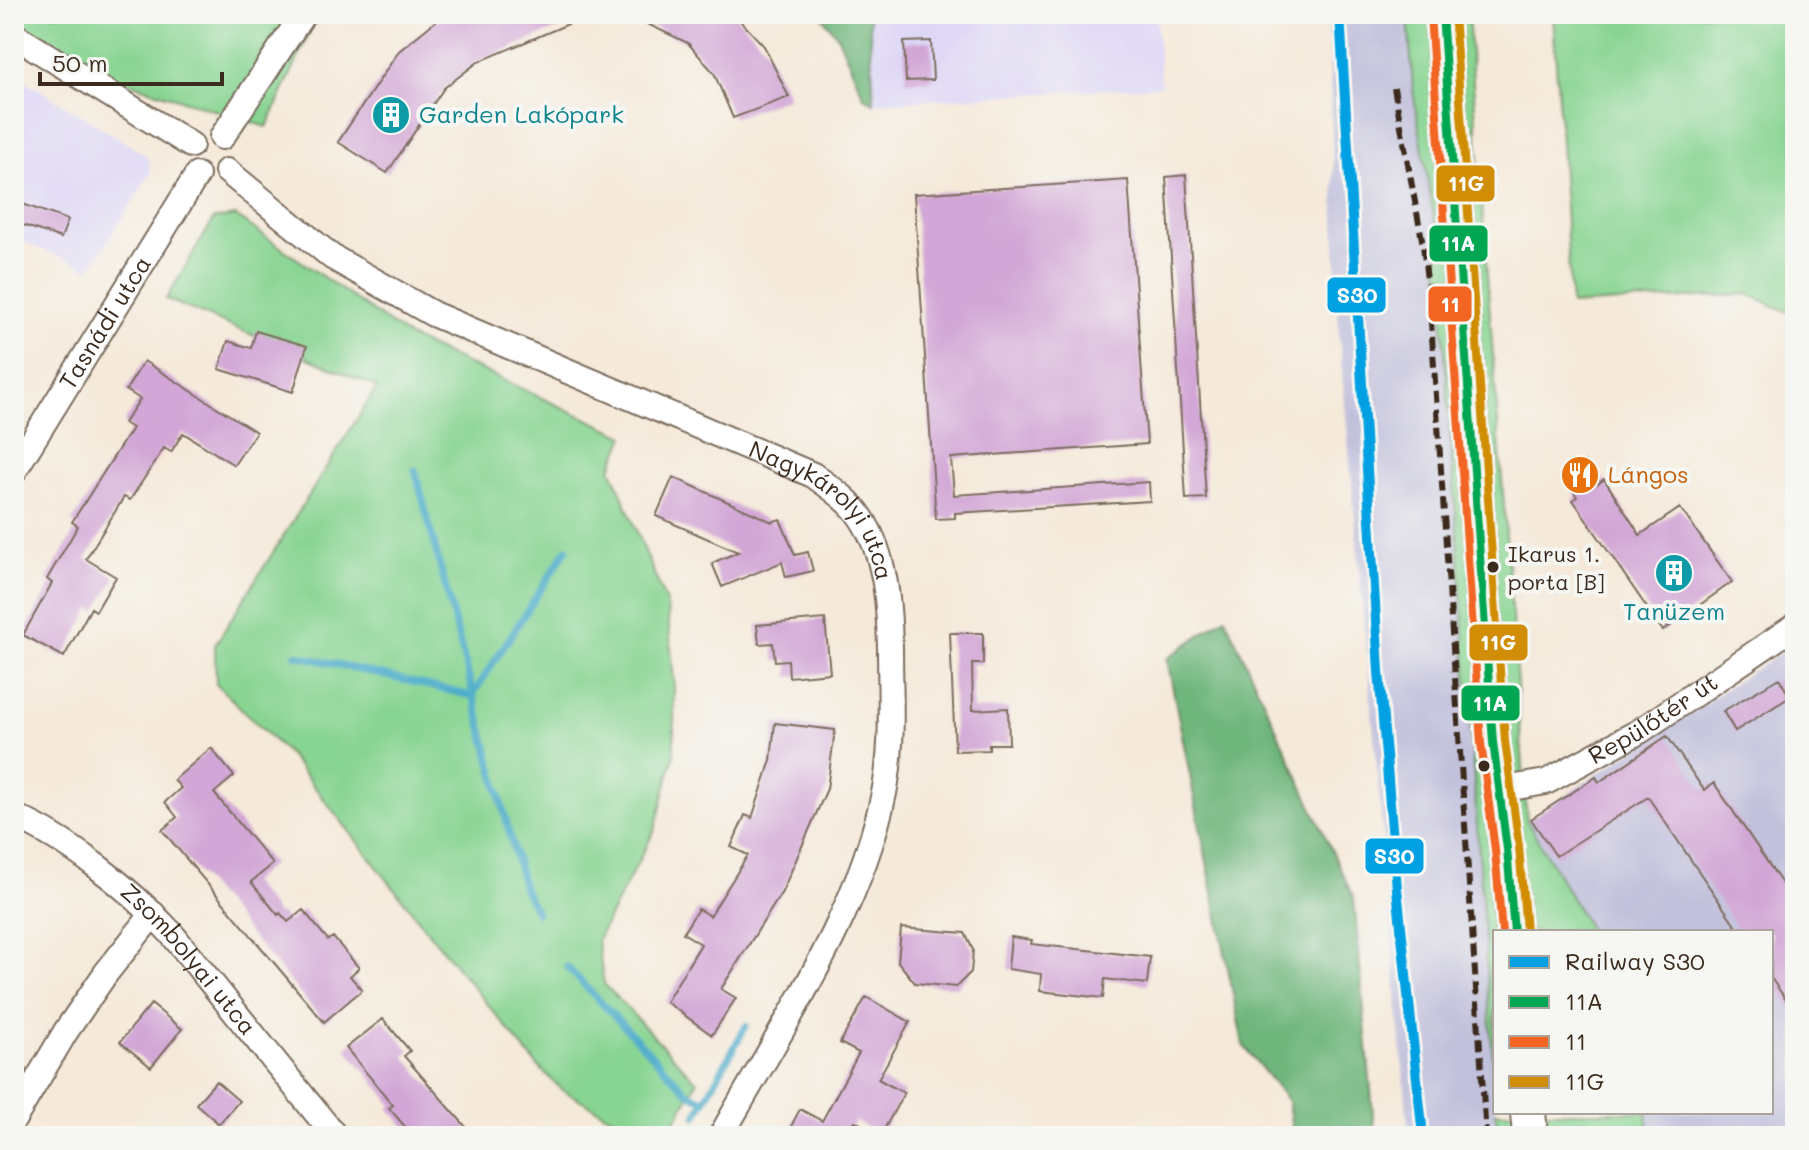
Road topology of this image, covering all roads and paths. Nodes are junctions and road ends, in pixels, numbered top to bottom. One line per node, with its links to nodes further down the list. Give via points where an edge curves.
1 (303, 14): 4 (street)
2 (1442, 14): 10 (street)
3 (14, 35): 5 (street)
4 (222, 137): 5 (street, via 205,135); 6 (street, via 232,153)
5 (191, 145): 7 (street, via 188,161)
6 (227, 171): 7 (street, via 213,178); 17 (street, Nagykárolyi utca, via 332,257 384,288 433,314 813,475 862,517 876,547 889,621 890,751 885,791 858,882)
7 (197, 175): 8 (street, Tasnádi utca)
8 (14, 471)
9 (1795, 626): 10 (street, Repülőtér út, via 1640,731 1546,782)
10 (1499, 790): 13 (street)
11 (14, 816): 12 (street, Zsombolyai utca, via 72,850)
12 (153, 914): 15 (street, via 66,1031); 16 (street, Zsombolyai utca)
13 (1514, 930)
14 (1528, 1114): 18 (street)
15 (14, 1119)
16 (335, 1136)
17 (721, 1136)
18 (1530, 1136)

